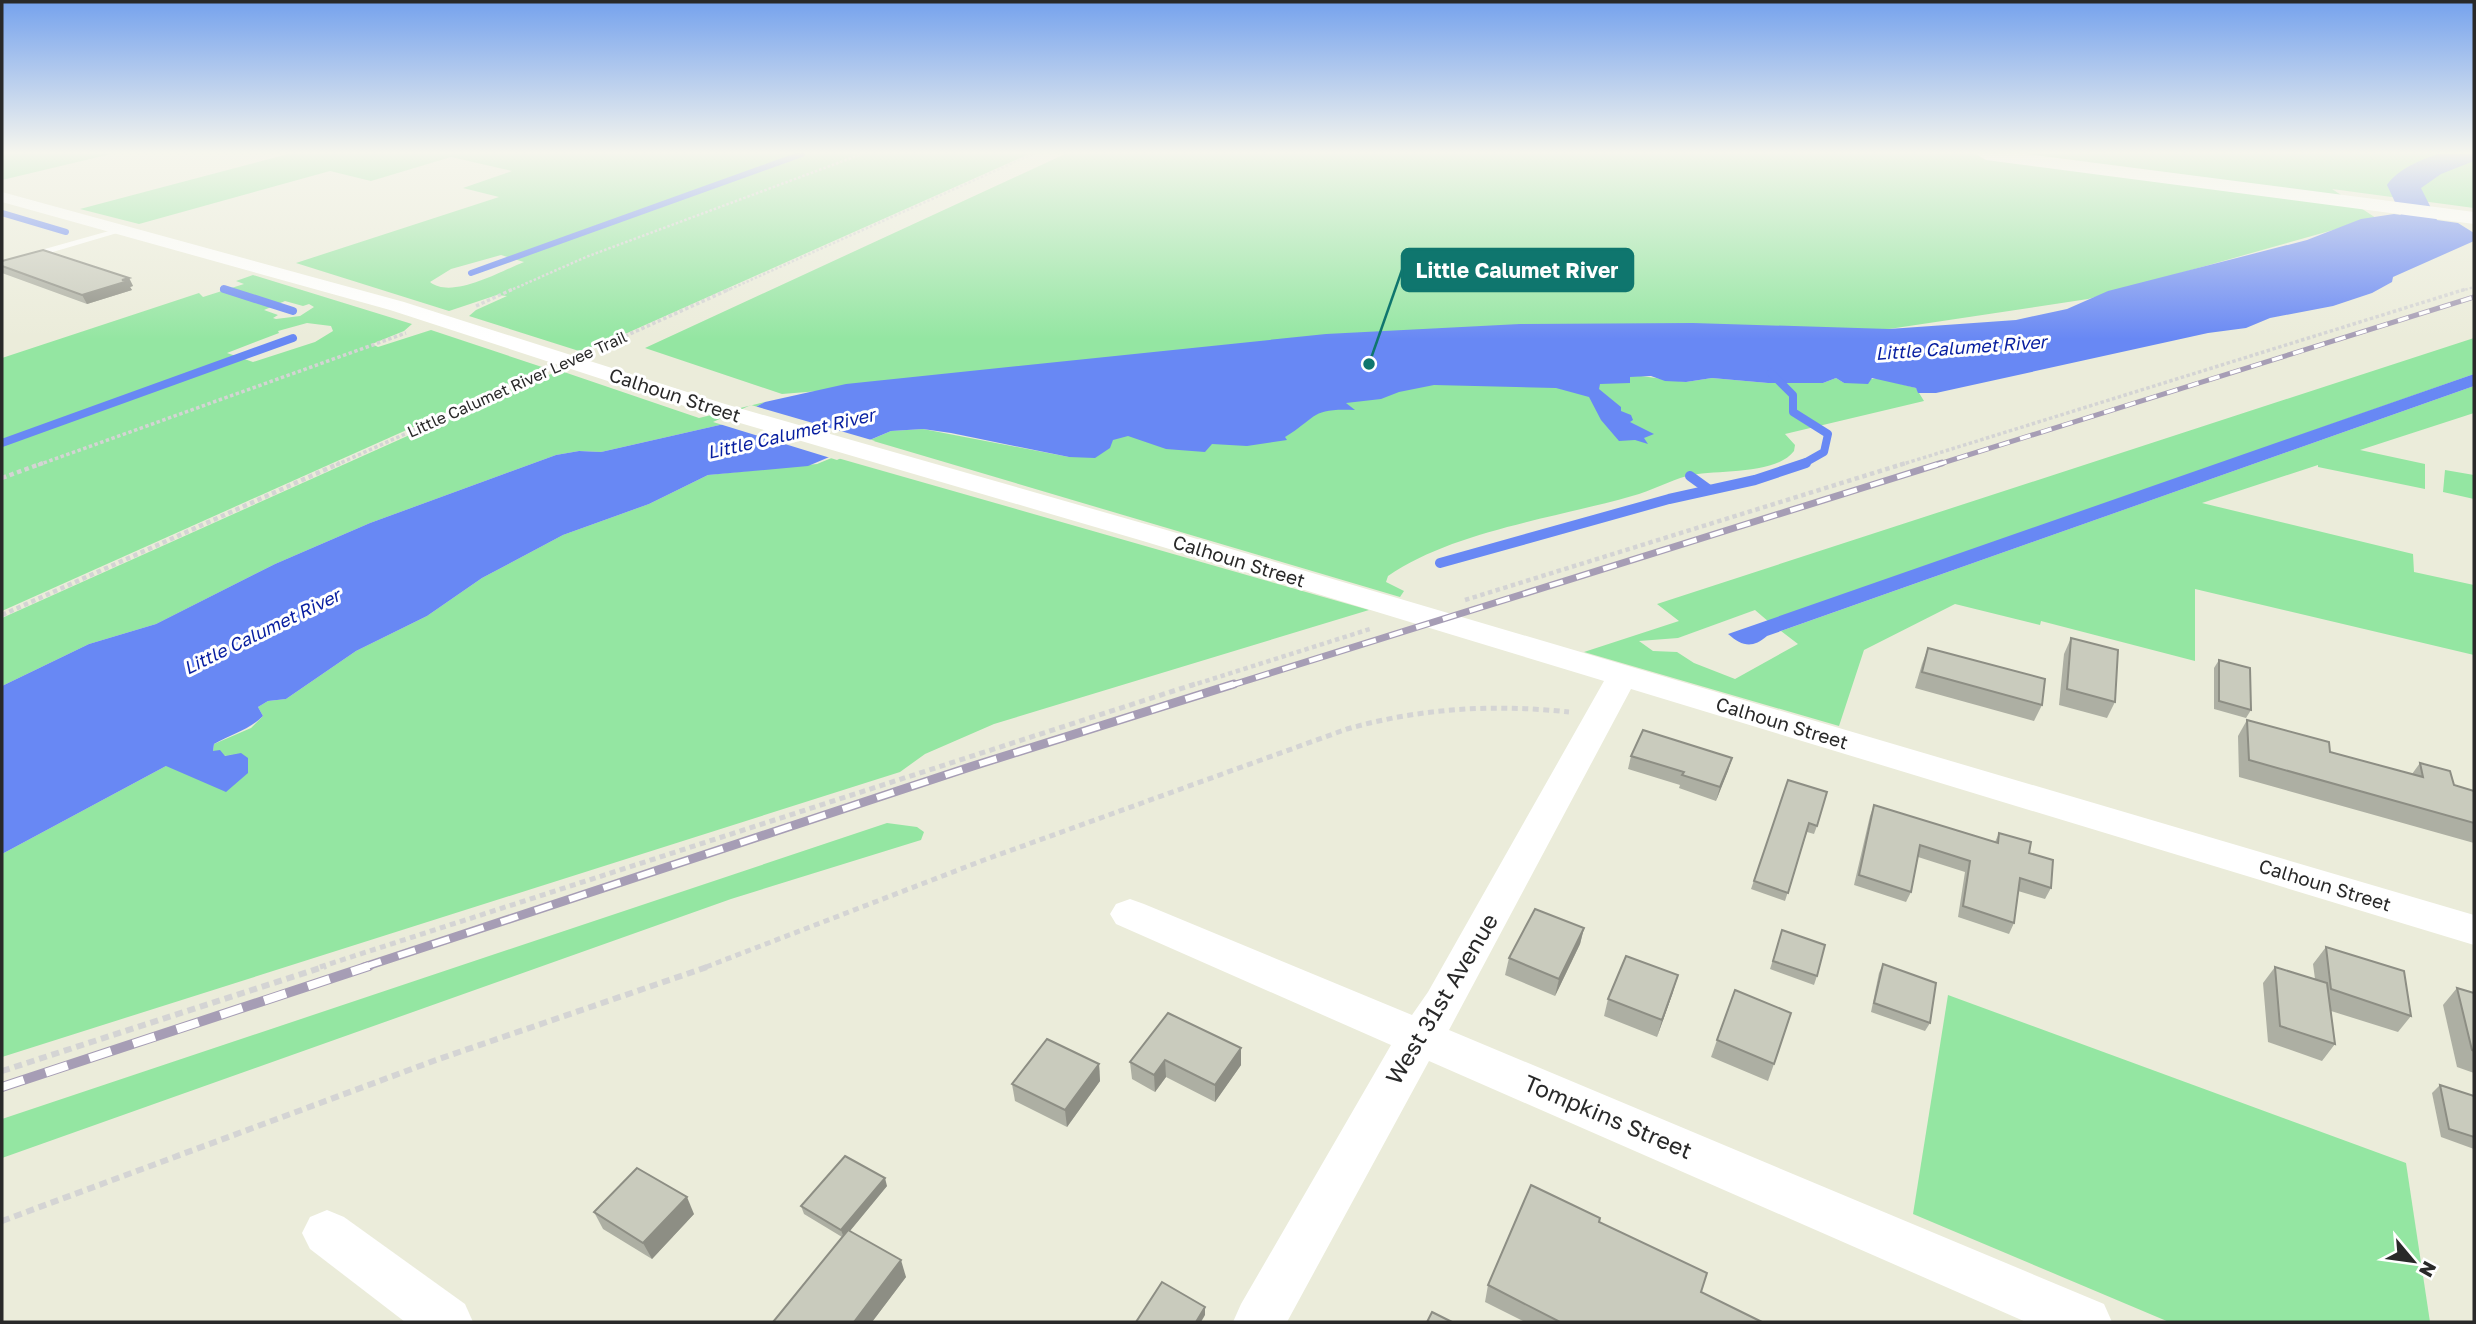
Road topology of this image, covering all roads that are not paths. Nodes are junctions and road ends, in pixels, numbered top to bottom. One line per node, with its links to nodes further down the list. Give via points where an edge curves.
1 (67, 216): 2 (street, Calhoun Street)
2 (119, 231): 3 (lane); 4 (street, Calhoun Street, via 397,306 717,409)
3 (2, 264)
4 (1623, 675): 6 (street, Calhoun Street); 7 (street, West 31st Avenue)
5 (1130, 914): 7 (street, Tompkins Street)
6 (2474, 930)
7 (1421, 1037): 10 (street, West 31st Avenue); 11 (street, Tompkins Street)
8 (327, 1233): 9 (street)
9 (447, 1322)
10 (1259, 1322)
11 (2086, 1322)

